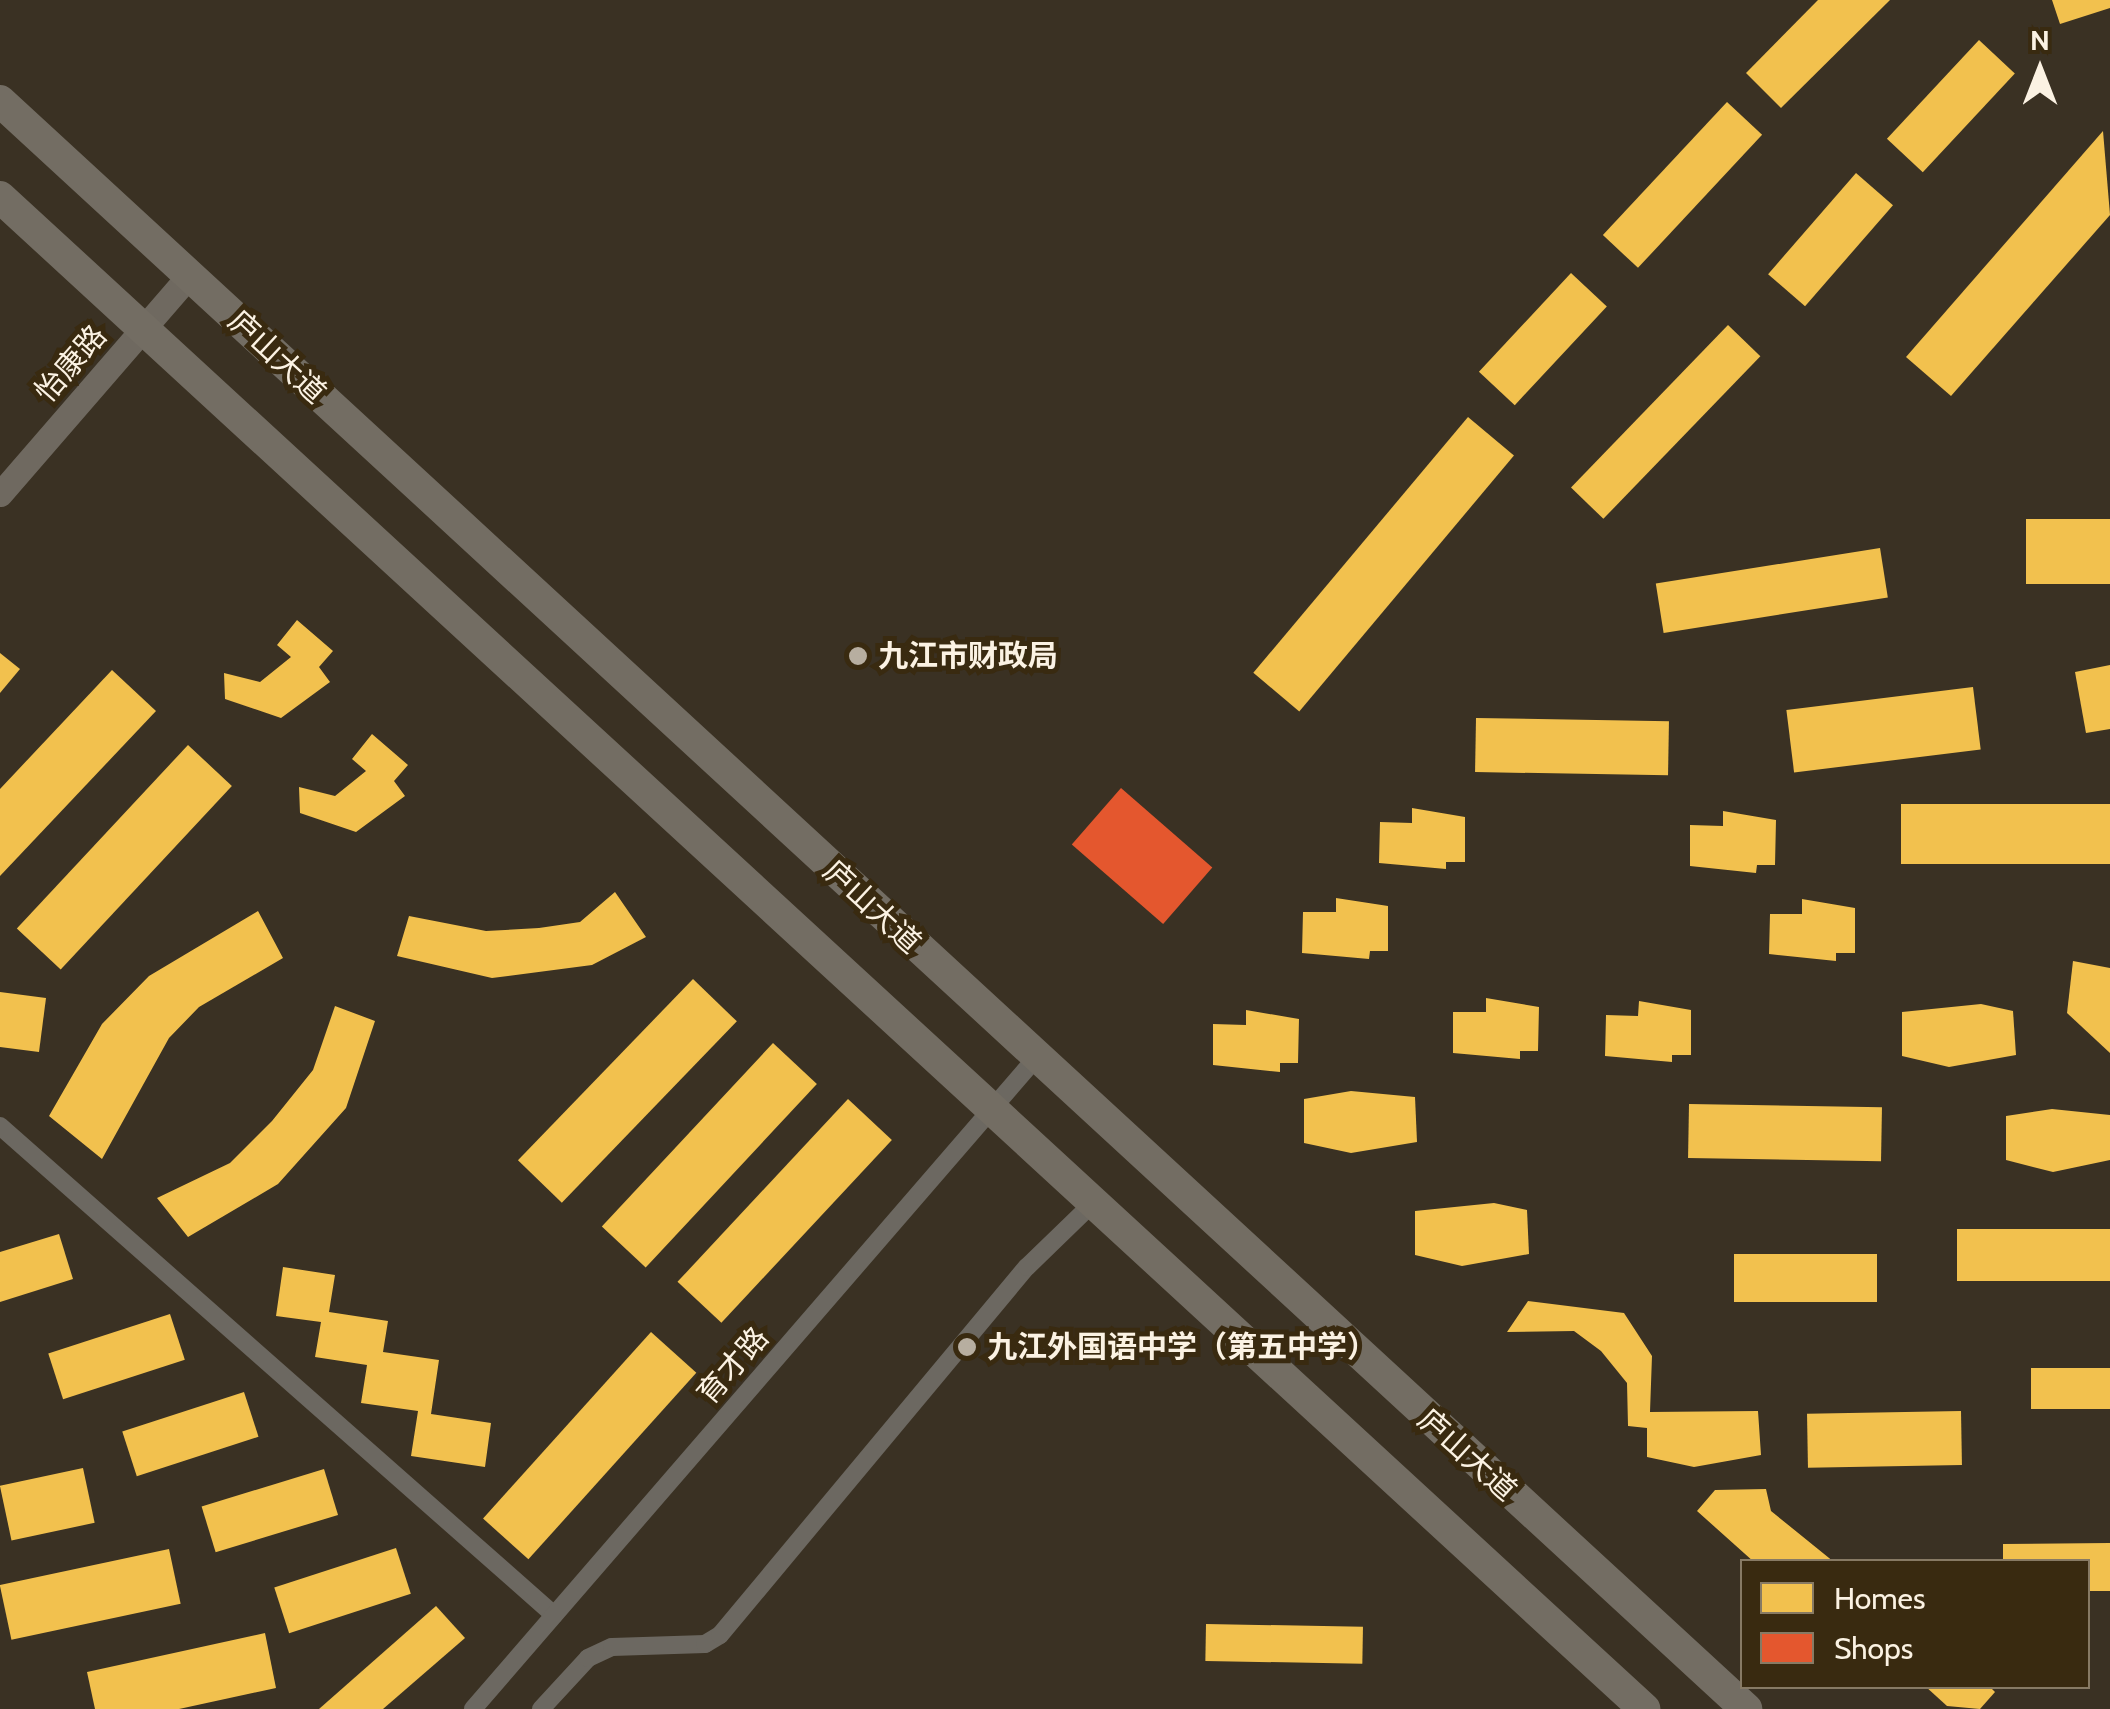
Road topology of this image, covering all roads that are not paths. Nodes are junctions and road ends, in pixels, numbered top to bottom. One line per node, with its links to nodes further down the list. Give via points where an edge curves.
1 (0, 101): 3 (highway, 庐山大道)
2 (0, 196): 4 (highway)
3 (189, 276): 4 (street, 怡康路); 6 (highway, 庐山大道)
4 (144, 329): 5 (street, 怡康路); 7 (highway)
5 (0, 494)
6 (1036, 1058): 7 (street, 育才路); 14 (highway, 庐山大道)
7 (993, 1107): 9 (highway); 10 (street, 育才路)
8 (0, 1126): 10 (street)
9 (1095, 1201): 12 (street, via 1028,1267 720,1635 704,1644 612,1646 588,1658); 13 (highway)
10 (554, 1615): 11 (street, 育才路)
11 (473, 1709)
12 (540, 1709)
13 (1644, 1709)
14 (1746, 1709)

